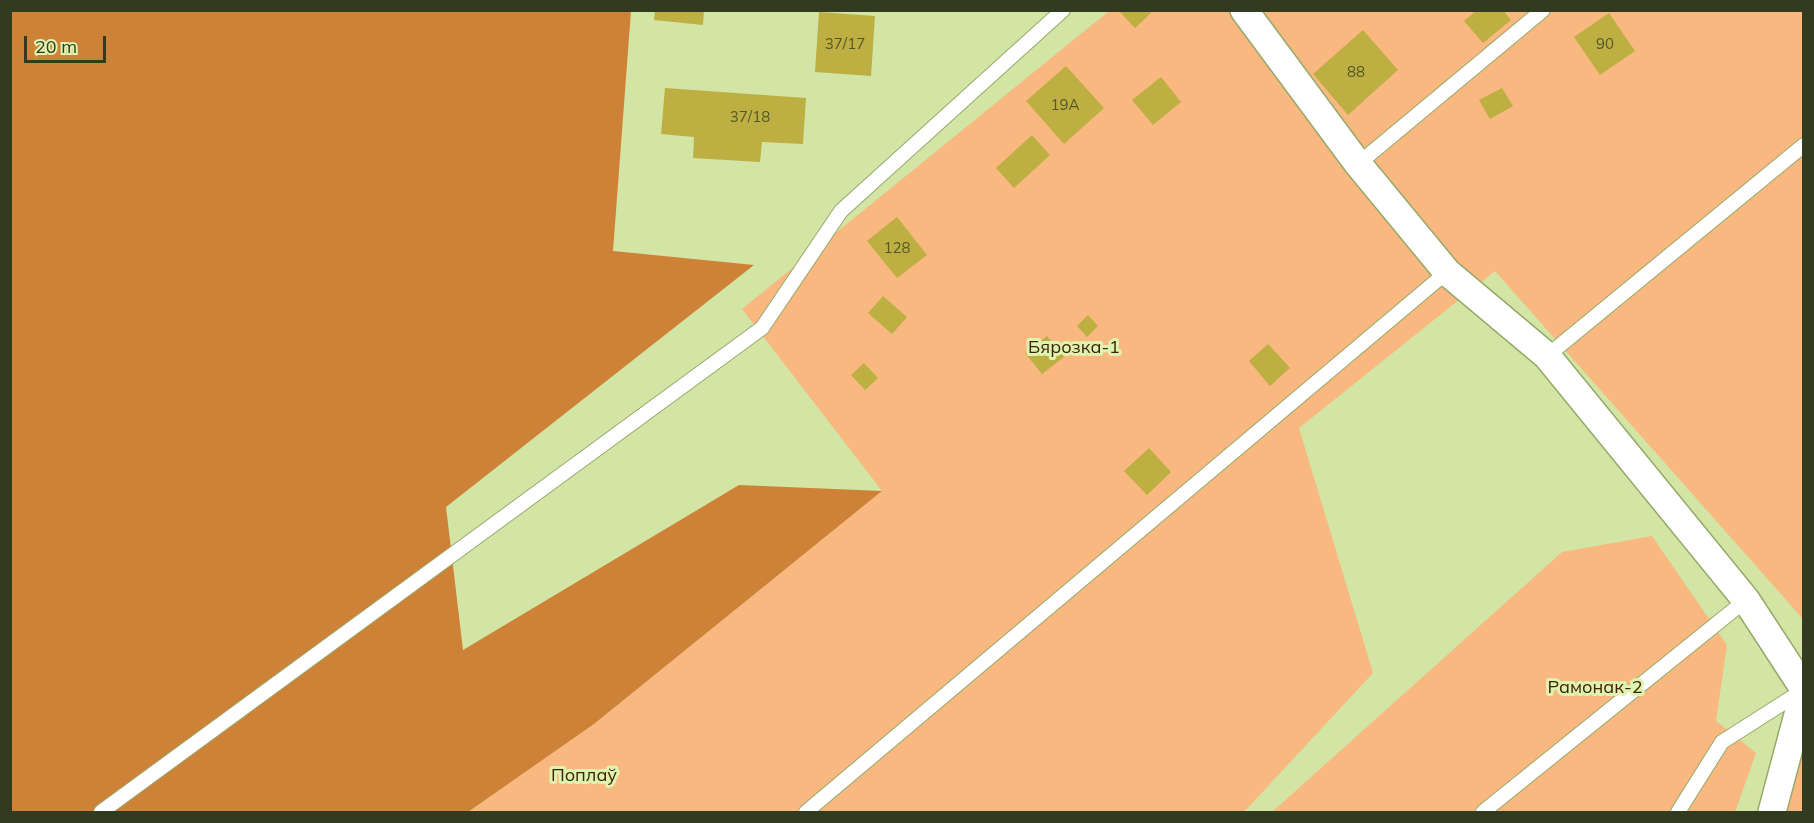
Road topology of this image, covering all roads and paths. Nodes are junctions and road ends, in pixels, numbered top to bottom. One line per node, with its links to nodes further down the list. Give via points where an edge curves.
1 (1063, 10): 10 (lane, via 841,212 762,328)
2 (1244, 10): 5 (street)
3 (1543, 10): 5 (lane)
4 (1803, 145): 7 (lane)
5 (1358, 164): 6 (street)
6 (1447, 272): 7 (street); 11 (lane)
7 (1547, 356): 8 (street)
8 (1746, 600): 9 (street); 12 (lane)
9 (1803, 690): 13 (lane, via 1722,742); 14 (street)
10 (101, 813)
11 (806, 813)
12 (1483, 813)
13 (1678, 813)
14 (1772, 813)

